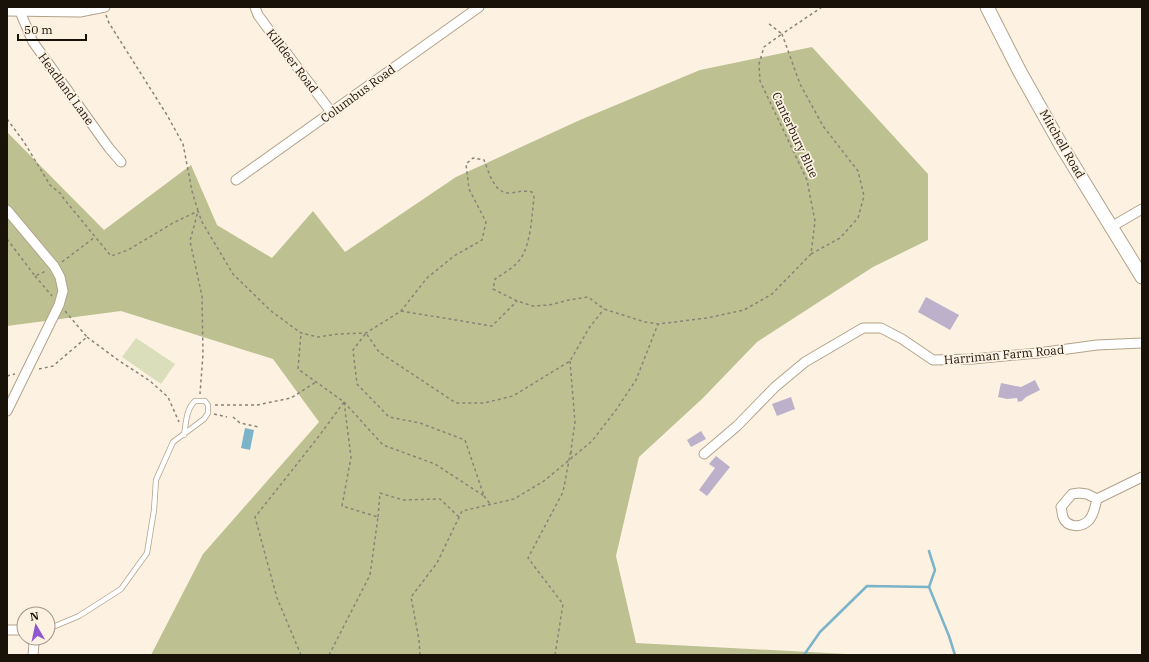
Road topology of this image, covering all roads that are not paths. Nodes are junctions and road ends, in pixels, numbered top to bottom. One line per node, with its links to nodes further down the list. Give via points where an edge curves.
1 (255, 7): 7 (street, Killdeer Road, via 258,15)
2 (479, 7): 7 (street, Columbus Road)
3 (987, 7): 12 (street, Mitchell Road, via 1020,72)
4 (104, 8): 5 (street, via 80,12)
5 (18, 9): 6 (street); 8 (street, Headland Lane, via 37,48)
6 (7, 11)
7 (332, 113): 9 (street, Columbus Road)
8 (121, 162)
9 (236, 180)
10 (1142, 209): 12 (street)
11 (7, 210): 15 (street, via 54,266 63,291 59,305)
12 (1111, 227): 13 (street, Mitchell Road)
13 (1142, 277)
14 (1142, 343): 17 (street, Harriman Farm Road, via 1097,345 1038,354 933,360 881,328 863,328 805,362)
15 (7, 411)
16 (184, 435): 16 (lane, via 191,404 199,400 205,401 208,413); 20 (lane, via 173,442 156,480 147,553 121,589 78,616)
17 (704, 454)
18 (1142, 478): 19 (street)
19 (1096, 499)
20 (56, 626)

